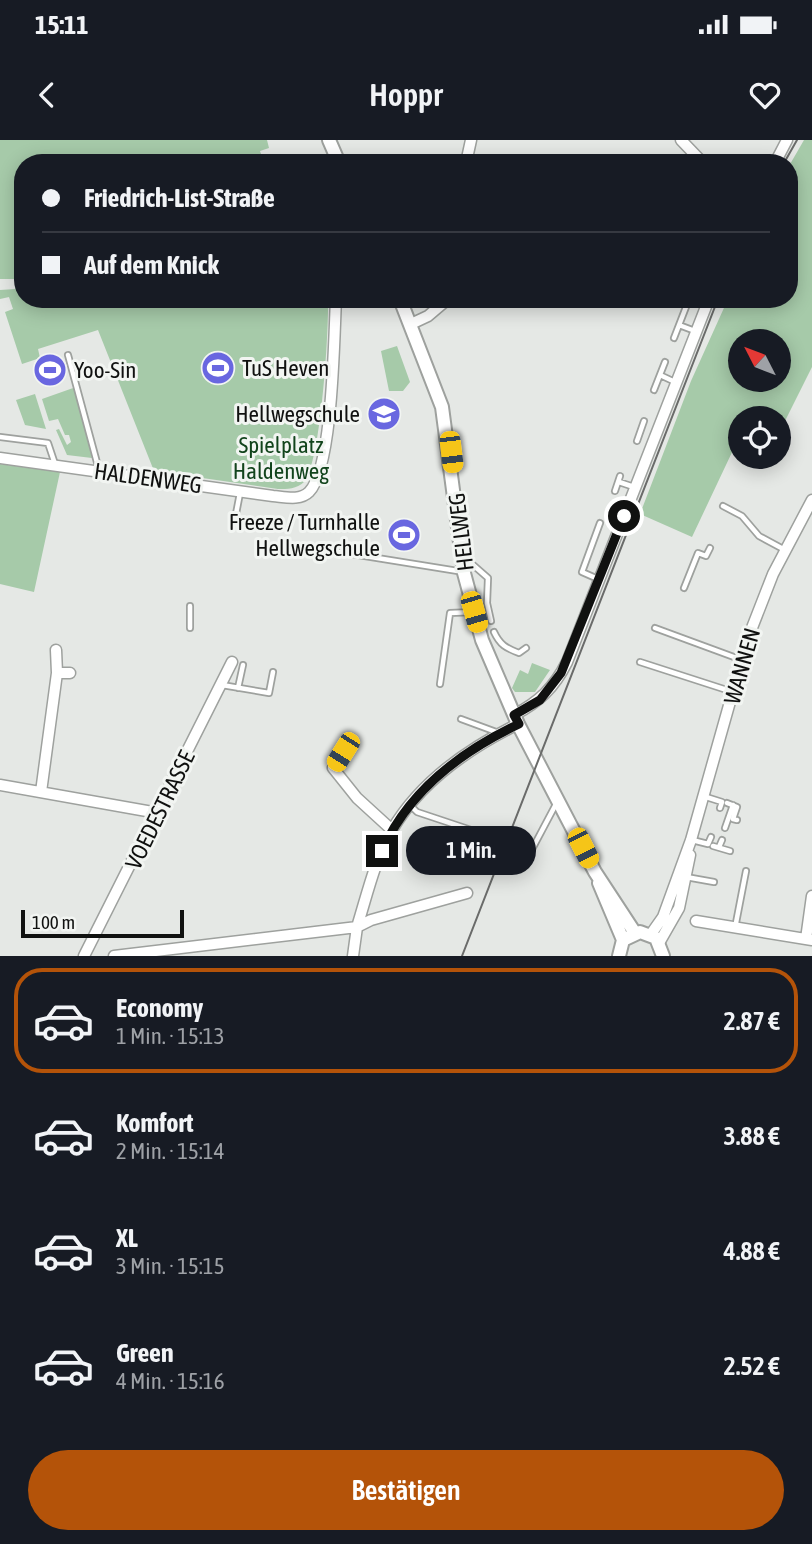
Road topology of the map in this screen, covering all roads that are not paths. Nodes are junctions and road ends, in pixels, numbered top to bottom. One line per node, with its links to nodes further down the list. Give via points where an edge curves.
1 (681, 140): 2 (street)
2 (694, 154)
3 (336, 308): 27 (street, HALDENWEG, via 331,403 313,486 299,498)
4 (404, 308): 8 (street, HELLWEG)
5 (437, 308): 8 (street)
6 (687, 308): 9 (lane)
7 (705, 308): 10 (street)
8 (411, 324): 35 (street, HELLWEG, via 442,407)
9 (679, 325): 10 (lane); 11 (lane)
10 (696, 331): 15 (street)
11 (674, 338)
12 (68, 355): 24 (lane)
13 (665, 362): 14 (lane)
14 (660, 375): 15 (lane); 16 (lane)
15 (676, 382): 19 (street)
16 (654, 390)
17 (644, 421): 18 (lane)
18 (641, 431): 19 (lane); 21 (lane)
19 (655, 436): 25 (street)
20 (0, 437): 23 (lane, via 48,443)
21 (637, 441)
22 (0, 458): 23 (street, HALDENWEG)
23 (55, 465): 24 (street, HALDENWEG)
24 (99, 471): 27 (street, HALDENWEG)
25 (635, 488): 26 (lane, via 620,479); 36 (street)
26 (615, 491)
27 (240, 492): 30 (lane)
28 (812, 500): 34 (street, WANNEN)
29 (723, 506): 34 (lane, via 742,516 759,536)
30 (235, 519)
31 (600, 523): 36 (lane, via 582,572)
32 (315, 548): 35 (lane)
33 (710, 548): 37 (lane, via 706,556 698,553)
34 (786, 550): 46 (street, WANNEN)
35 (468, 568): 39 (street, HELLWEG); 40 (lane, via 488,578)
36 (599, 579): 57 (street, via 556,682)
37 (684, 588)
38 (190, 606): 41 (lane)
39 (474, 612): 52 (lane, via 450,613); 57 (street, HELLWEG)
40 (491, 621)
41 (190, 628)
42 (655, 628): 46 (lane)
43 (494, 632): 44 (lane, via 507,649 519,653)
44 (526, 648)
45 (56, 650): 50 (street)
46 (743, 660): 55 (street, WANNEN)
47 (640, 662): 55 (lane)
48 (237, 664): 53 (street, VOEDESTRASSE); 54 (lane)
49 (273, 672): 54 (lane, via 269,693)
50 (57, 673): 51 (street); 61 (street)
51 (70, 673)
52 (440, 684)
53 (221, 685): 54 (lane); 66 (street, VOEDESTRASSE)
54 (238, 688)
55 (734, 692): 62 (street, WANNEN)
56 (461, 719): 58 (lane)
57 (516, 719): 58 (street); 63 (street, HELLWEG)
58 (500, 733): 64 (street, via 456,761)
59 (343, 752): 69 (street, via 333,768)
60 (0, 785): 61 (street)
61 (41, 792): 66 (street)
62 (703, 796): 65 (lane); 71 (street, WANNEN)
63 (558, 800): 74 (lane); 76 (street, HELLWEG)
64 (411, 806): 69 (street); 70 (lane)
65 (725, 806): 67 (lane, via 737,807 733,819); 68 (lane)
66 (158, 813): 88 (street, VOEDESTRASSE)
67 (737, 820)
68 (725, 828)
69 (392, 830): 82 (street)
70 (474, 831)
71 (691, 840): 72 (lane); 77 (street, WANNEN)
72 (714, 846): 72 (lane, via 716,838); 73 (lane)
73 (730, 851)
74 (529, 855)
75 (746, 871): 83 (lane)
76 (595, 872): 84 (street, HELLWEG); 86 (street, HELLWEG)
77 (683, 876): 78 (lane); 85 (street, WANNEN, via 679,908)
78 (714, 882)
79 (467, 893): 82 (street)
80 (812, 895): 87 (street)
81 (696, 921): 83 (street)
82 (357, 927): 89 (street); 90 (street)
83 (735, 929): 87 (street)
84 (635, 933): 85 (street); 86 (street)
85 (655, 939): 92 (street)
86 (623, 940): 91 (street)
87 (809, 940)
88 (84, 956)
89 (114, 956)
90 (354, 956)
91 (619, 956)
92 (663, 956)

